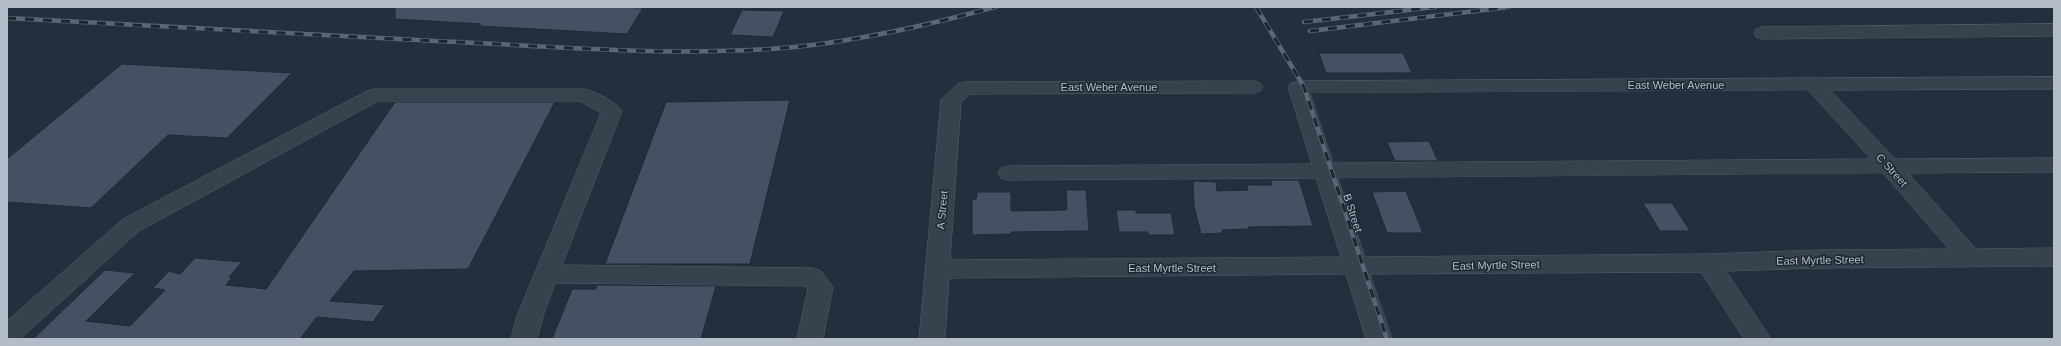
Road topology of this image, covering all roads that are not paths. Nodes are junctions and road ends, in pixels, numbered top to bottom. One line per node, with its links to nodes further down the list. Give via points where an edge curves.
1 (2054, 30): 2 (street)
2 (1763, 33)
3 (2054, 83): 4 (street, East Weber Avenue)
4 (1813, 84): 8 (street, C Street); 9 (street, East Weber Avenue, via 1305,86)
5 (1253, 87): 6 (street, East Weber Avenue)
6 (965, 88): 15 (street, A Street, via 951,100)
7 (2054, 165): 8 (street)
8 (1889, 166): 9 (street); 11 (street, C Street)
9 (1332, 170): 10 (street); 14 (street)
10 (1009, 173)
11 (1968, 257): 12 (street, East Myrtle Street); 13 (street, East Myrtle Street)
12 (2054, 257)
13 (1708, 263): 14 (street, East Myrtle Street); 23 (street)
14 (1363, 266): 15 (street, East Myrtle Street); 21 (street); 22 (street)
15 (937, 269): 20 (street, A Street)
16 (547, 274): 17 (street, via 612,111 584,95 374,96 131,225); 18 (street, via 530,316); 19 (street, via 812,277 821,287)
17 (7, 336)
18 (524, 339)
19 (810, 339)
20 (932, 339)
21 (1379, 339)
22 (1395, 339)
23 (1758, 339)

